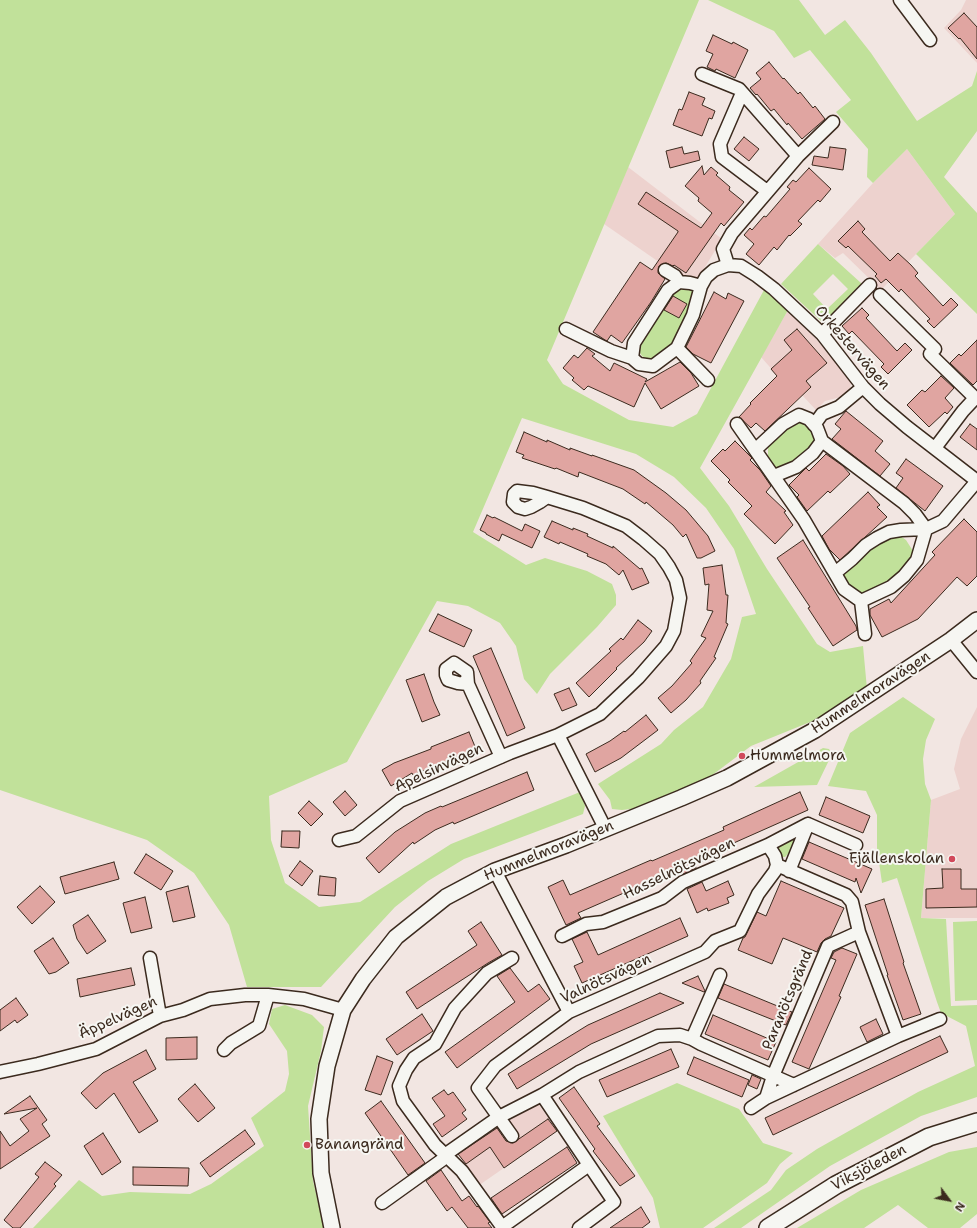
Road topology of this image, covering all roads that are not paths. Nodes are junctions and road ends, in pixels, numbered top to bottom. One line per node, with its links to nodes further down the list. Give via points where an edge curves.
1 (900, 0): 2 (street)
2 (930, 40)
3 (702, 74): 4 (street, via 739,89)
4 (742, 93): 6 (street); 7 (street, via 720,144 722,157)
5 (833, 122): 6 (street)
6 (798, 156): 7 (street)
7 (767, 191): 8 (street, via 732,233 723,249)
8 (728, 265): 12 (street, via 714,270); 15 (street, Orkestervägen, via 741,266 757,276 797,309)
9 (665, 270): 10 (street)
10 (679, 282): 12 (street); 17 (street, via 668,290 634,343)
11 (870, 285): 15 (street)
12 (701, 286): 16 (street, via 693,315)
13 (880, 295): 20 (street)
14 (566, 329): 17 (street, via 611,351)
15 (822, 334): 19 (street, Orkestervägen)
16 (677, 348): 17 (street, via 653,366 639,364); 18 (street)
17 (632, 358)
18 (708, 380)
19 (864, 387): 22 (street, via 839,407 822,414); 24 (street, Orkestervägen, via 880,404)
20 (976, 398): 24 (street)
21 (737, 424): 25 (street)
22 (814, 424): 23 (street); 25 (street, via 800,415 783,424)
23 (822, 441): 26 (street, via 813,453 796,467); 29 (street, via 904,503)
24 (935, 448): 27 (street, Orkestervägen)
25 (755, 450): 26 (street)
26 (774, 476): 30 (street)
27 (977, 481): 29 (street, via 943,521)
28 (547, 497): 28 (street, Apelsinvägen, via 517,491 512,502 518,507 525,508); 37 (street, Apelsinvägen, via 583,508 626,526 660,554 676,580 680,598 674,631 666,646 642,673 600,714)
29 (926, 530): 30 (street, via 889,532 866,545); 31 (street, via 917,560 904,576 891,587)
30 (835, 573): 31 (street, via 844,589)
31 (861, 601): 33 (street)
32 (977, 620): 34 (street, Hummelmoravägen)
33 (865, 634)
34 (951, 640): 36 (street); 40 (street, Hummelmoravägen, via 809,734 727,778)
35 (446, 669): 38 (street, via 454,663 467,672 468,684)
36 (977, 672)
37 (558, 735): 38 (street, Apelsinvägen); 40 (street)
38 (501, 757): 41 (street, Apelsinvägen, via 400,801 356,836)
39 (808, 824): 42 (street, Hasselnötsvägen); 43 (street); 46 (street)
40 (605, 828): 45 (street, Hummelmoravägen)
41 (339, 840)
42 (768, 845): 44 (street, via 775,856); 48 (street, Hasselnötsvägen, via 682,882 662,898 603,922 586,924)
43 (856, 845)
44 (777, 866): 46 (street); 54 (street, Valnötsvägen, via 758,894 740,931 715,941 704,952)
45 (494, 871): 53 (street, Hummelmoravägen, via 446,897 396,937 363,979); 54 (street)
46 (788, 871): 47 (street, via 846,895 852,902)
47 (859, 932): 57 (street); 61 (street, Paranötsgränd, via 828,946)
48 (562, 936)
49 (150, 958): 55 (street)
50 (512, 958): 69 (street, via 487,973 455,1008 435,1044 414,1058 399,1086 404,1101 435,1145)
51 (720, 975): 58 (street)
52 (268, 995): 53 (street, Äppelvägen, via 304,999); 55 (street, Äppelvägen, via 210,999); 59 (street, via 259,1026)
53 (343, 1010): 72 (street, Hummelmoravägen, via 327,1066 319,1119 321,1173)
54 (569, 1012): 66 (street, Valnötsvägen, via 494,1066 478,1088)
55 (160, 1016): 60 (street, Äppelvägen, via 96,1049)
56 (940, 1019): 57 (street)
57 (898, 1036): 62 (street)
58 (692, 1039): 61 (street, Paranötsgränd); 63 (street, Paranötsgränd, via 680,1035 658,1036 579,1072)
59 (224, 1050)
60 (0, 1072)
61 (773, 1076): 62 (street, Paranötsgränd); 64 (street, Paranötsgränd)
62 (794, 1085): 64 (street)
63 (542, 1095): 66 (street, Paranötsgränd); 70 (street)
64 (766, 1098): 65 (street)
65 (751, 1108)
66 (499, 1117): 68 (street); 69 (street, Paranötsgränd)
67 (977, 1122): 75 (main road, Viksjöleden, via 929,1137 836,1185)
68 (512, 1136)
69 (446, 1156): 71 (street, Paranötsgränd); 73 (street, via 462,1171)
70 (589, 1165): 73 (street); 74 (street, via 614,1202)
71 (382, 1203)
72 (331, 1225)
73 (502, 1227)
74 (579, 1228)
75 (768, 1228)

